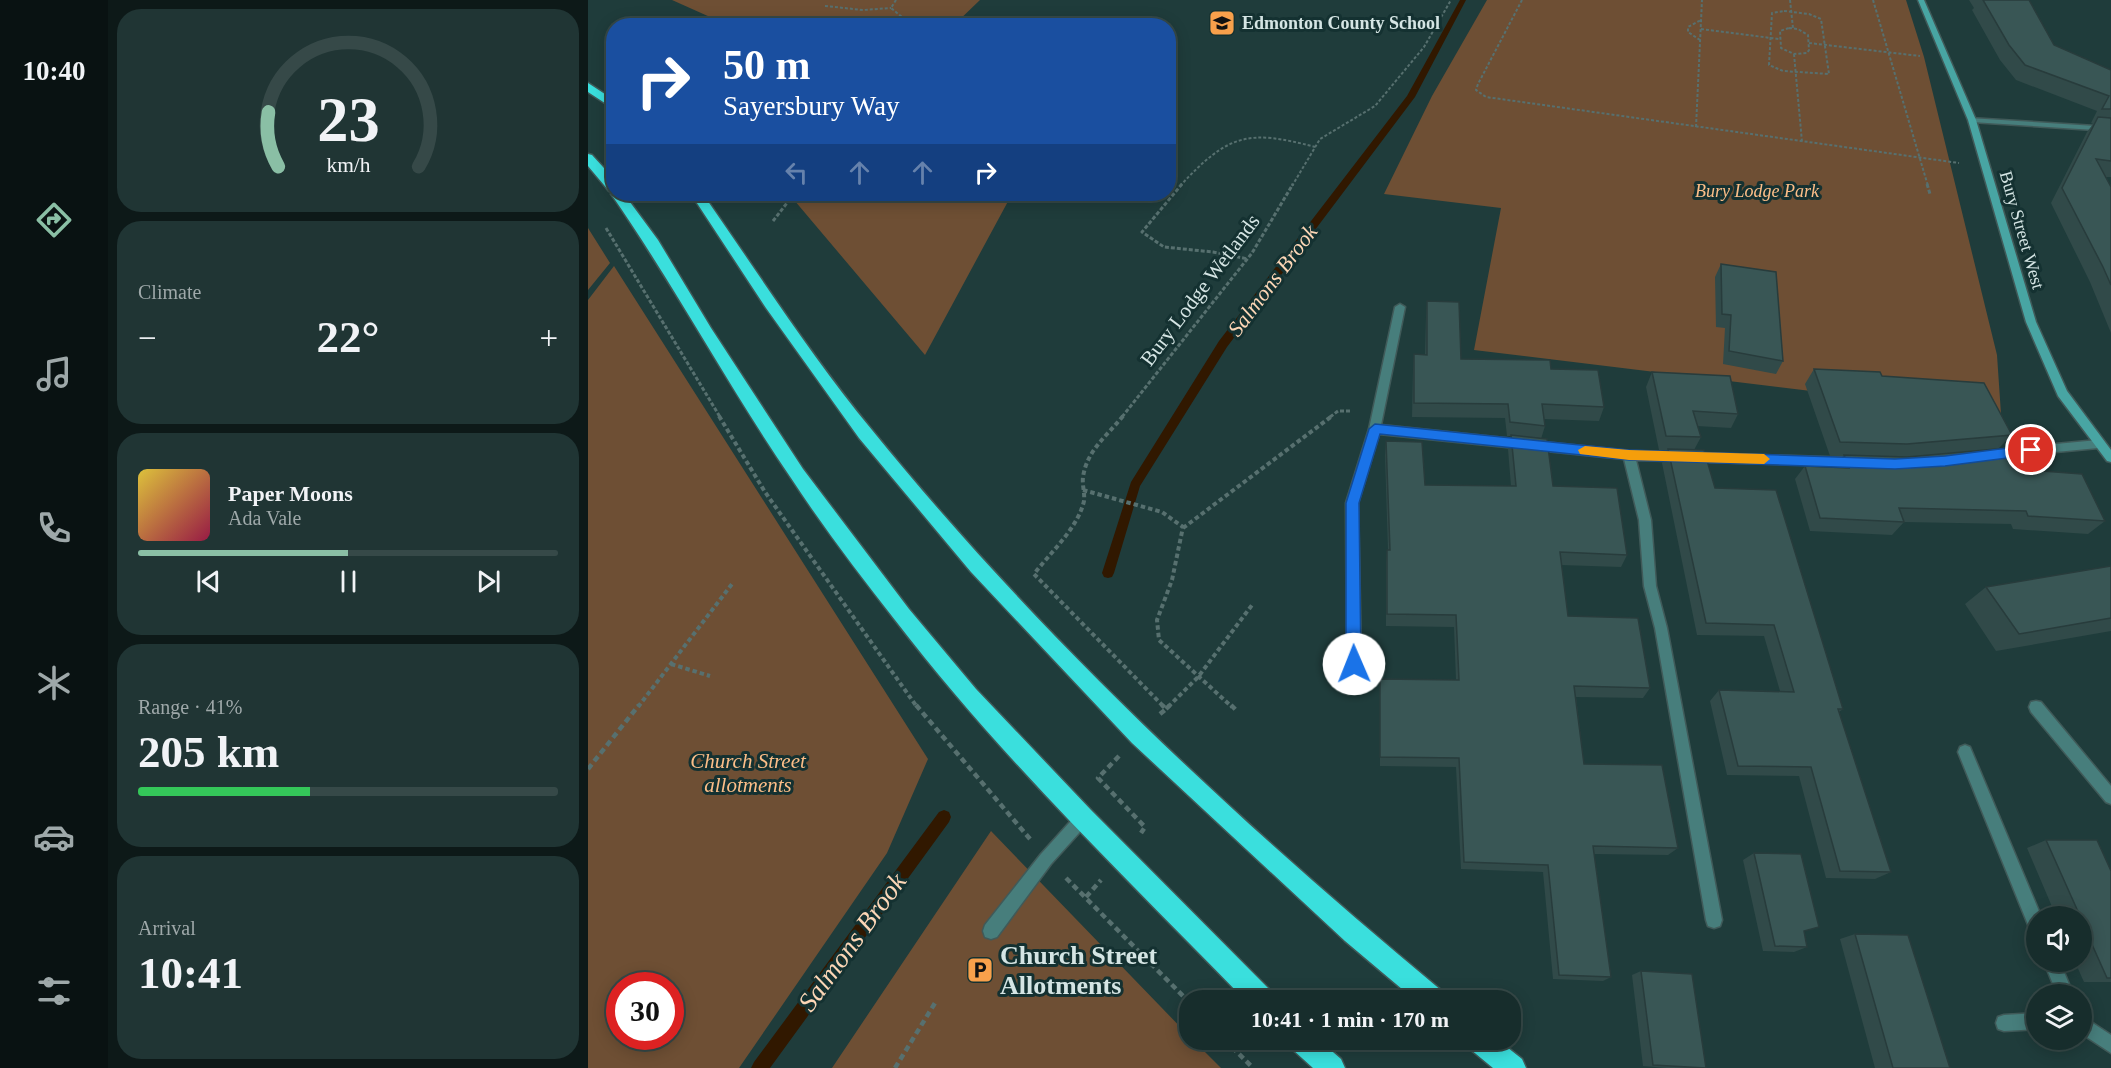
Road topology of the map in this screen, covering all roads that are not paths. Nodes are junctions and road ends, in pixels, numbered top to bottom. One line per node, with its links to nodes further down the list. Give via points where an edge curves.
1 (1921, 0): 4 (street, Bury Street West)
2 (588, 86): 3 (highway)
3 (606, 100)
4 (1972, 120): 5 (street); 12 (street, Bury Street West, via 2031,322 2062,393)
5 (2111, 129)
6 (588, 158): 7 (highway)
7 (606, 179)
8 (623, 201): 21 (highway, via 797,474 969,696)
9 (702, 201): 26 (highway, via 865,434 978,566 1139,736 1353,933)
10 (1400, 307): 11 (street)
11 (1375, 429): 13 (street); 17 (street, via 1352,503)
12 (2098, 444): 14 (street); 15 (street, Bury Street West)
13 (1629, 455): 16 (street); 23 (street, via 1645,520 1650,586)
14 (1988, 456)
15 (2111, 458)
16 (1872, 463)
17 (1354, 664)
18 (2036, 707): 20 (street)
19 (1965, 752): 22 (street)
20 (2111, 797)
21 (1083, 818): 24 (street); 25 (highway)
22 (2029, 906)
23 (1714, 920)
24 (991, 931)
25 (1252, 990)
26 (1421, 990)
27 (2026, 1022): 28 (street)
28 (2004, 1023)
29 (2092, 1031): 30 (street)
30 (2111, 1045)
31 (1312, 1050): 33 (highway)
32 (1491, 1050): 34 (highway)
33 (1332, 1068)
34 (1513, 1068)

